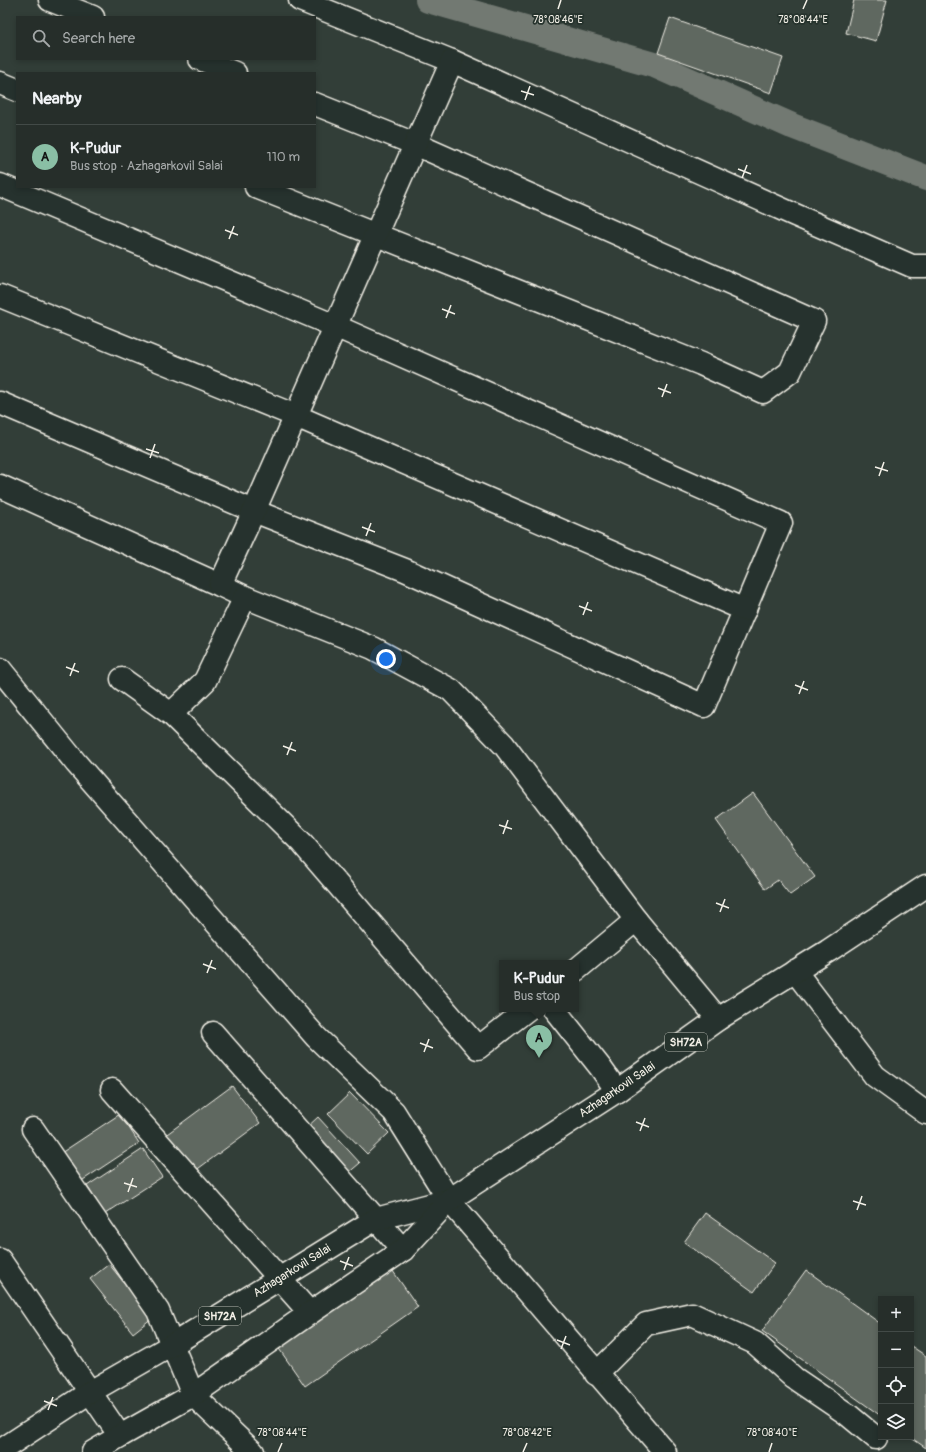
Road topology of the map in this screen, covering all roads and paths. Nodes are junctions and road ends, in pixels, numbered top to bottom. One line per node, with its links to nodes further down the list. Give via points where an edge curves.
1 (50, 0): 3 (street)
2 (300, 0): 5 (street)
3 (90, 16)
4 (202, 60): 6 (street)
5 (452, 61): 10 (street); 14 (street, via 912,266)
6 (232, 72)
7 (0, 83): 8 (street)
8 (16, 90)
9 (316, 104): 10 (street)
10 (415, 144): 13 (street); 13 (street, via 814,321 790,372 763,392 694,361)
11 (0, 185): 16 (street)
12 (258, 188): 13 (street)
13 (375, 235): 16 (street)
14 (926, 266)
15 (0, 296): 18 (street)
16 (335, 326): 18 (street); 23 (street, via 781,523)
17 (0, 403): 20 (street)
18 (296, 416): 20 (street); 23 (street)
19 (0, 486): 21 (street)
20 (254, 511): 21 (street); 23 (street, via 405,570 704,706)
21 (220, 585): 22 (street)
22 (245, 598): 26 (street, via 205,681); 28 (street, via 373,648 451,690 504,745)
23 (745, 610)
24 (0, 669): 39 (street, via 76,763 316,1037 394,1112)
25 (122, 679): 26 (street)
26 (171, 714): 31 (street, via 302,843 478,1048)
27 (926, 886): 30 (street, Azhagarkovil Salai / SH72A)
28 (636, 920): 29 (street); 33 (street)
29 (579, 968)
30 (794, 972): 33 (street, Azhagarkovil Salai / SH72A); 37 (street, via 875,1076)
31 (524, 1012)
32 (556, 1012): 36 (street)
33 (718, 1019): 36 (street, Azhagarkovil Salai / SH72A)
34 (213, 1033): 40 (street)
35 (112, 1090): 43 (street)
36 (617, 1091): 39 (street, Azhagarkovil Salai / SH72A)
37 (926, 1113)
38 (34, 1129): 45 (street, via 158,1311)
39 (449, 1200): 40 (street, Azhagarkovil Salai / SH72A); 41 (street, Azhagarkovil Salai / SH72A); 46 (street)
40 (376, 1219): 41 (street); 43 (street, Azhagarkovil Salai / SH72A)
41 (404, 1250): 44 (street, Azhagarkovil Salai / SH72A)
42 (0, 1260): 47 (street)
43 (280, 1279): 44 (street); 45 (street, Azhagarkovil Salai / SH72A)
44 (310, 1313): 48 (street, Azhagarkovil Salai / SH72A)
45 (172, 1346): 47 (street, Azhagarkovil Salai / SH72A); 48 (street)
46 (596, 1374): 50 (street, via 646,1324 692,1314 755,1343 794,1378); 54 (street)
47 (90, 1392): 49 (street); 51 (street, Azhagarkovil Salai / SH72A)
48 (193, 1395): 49 (street, Azhagarkovil Salai / SH72A); 53 (street)
49 (120, 1436): 52 (street, Azhagarkovil Salai / SH72A)
50 (876, 1438)
51 (2, 1449)
52 (93, 1452)
53 (253, 1452)
54 (665, 1452)

